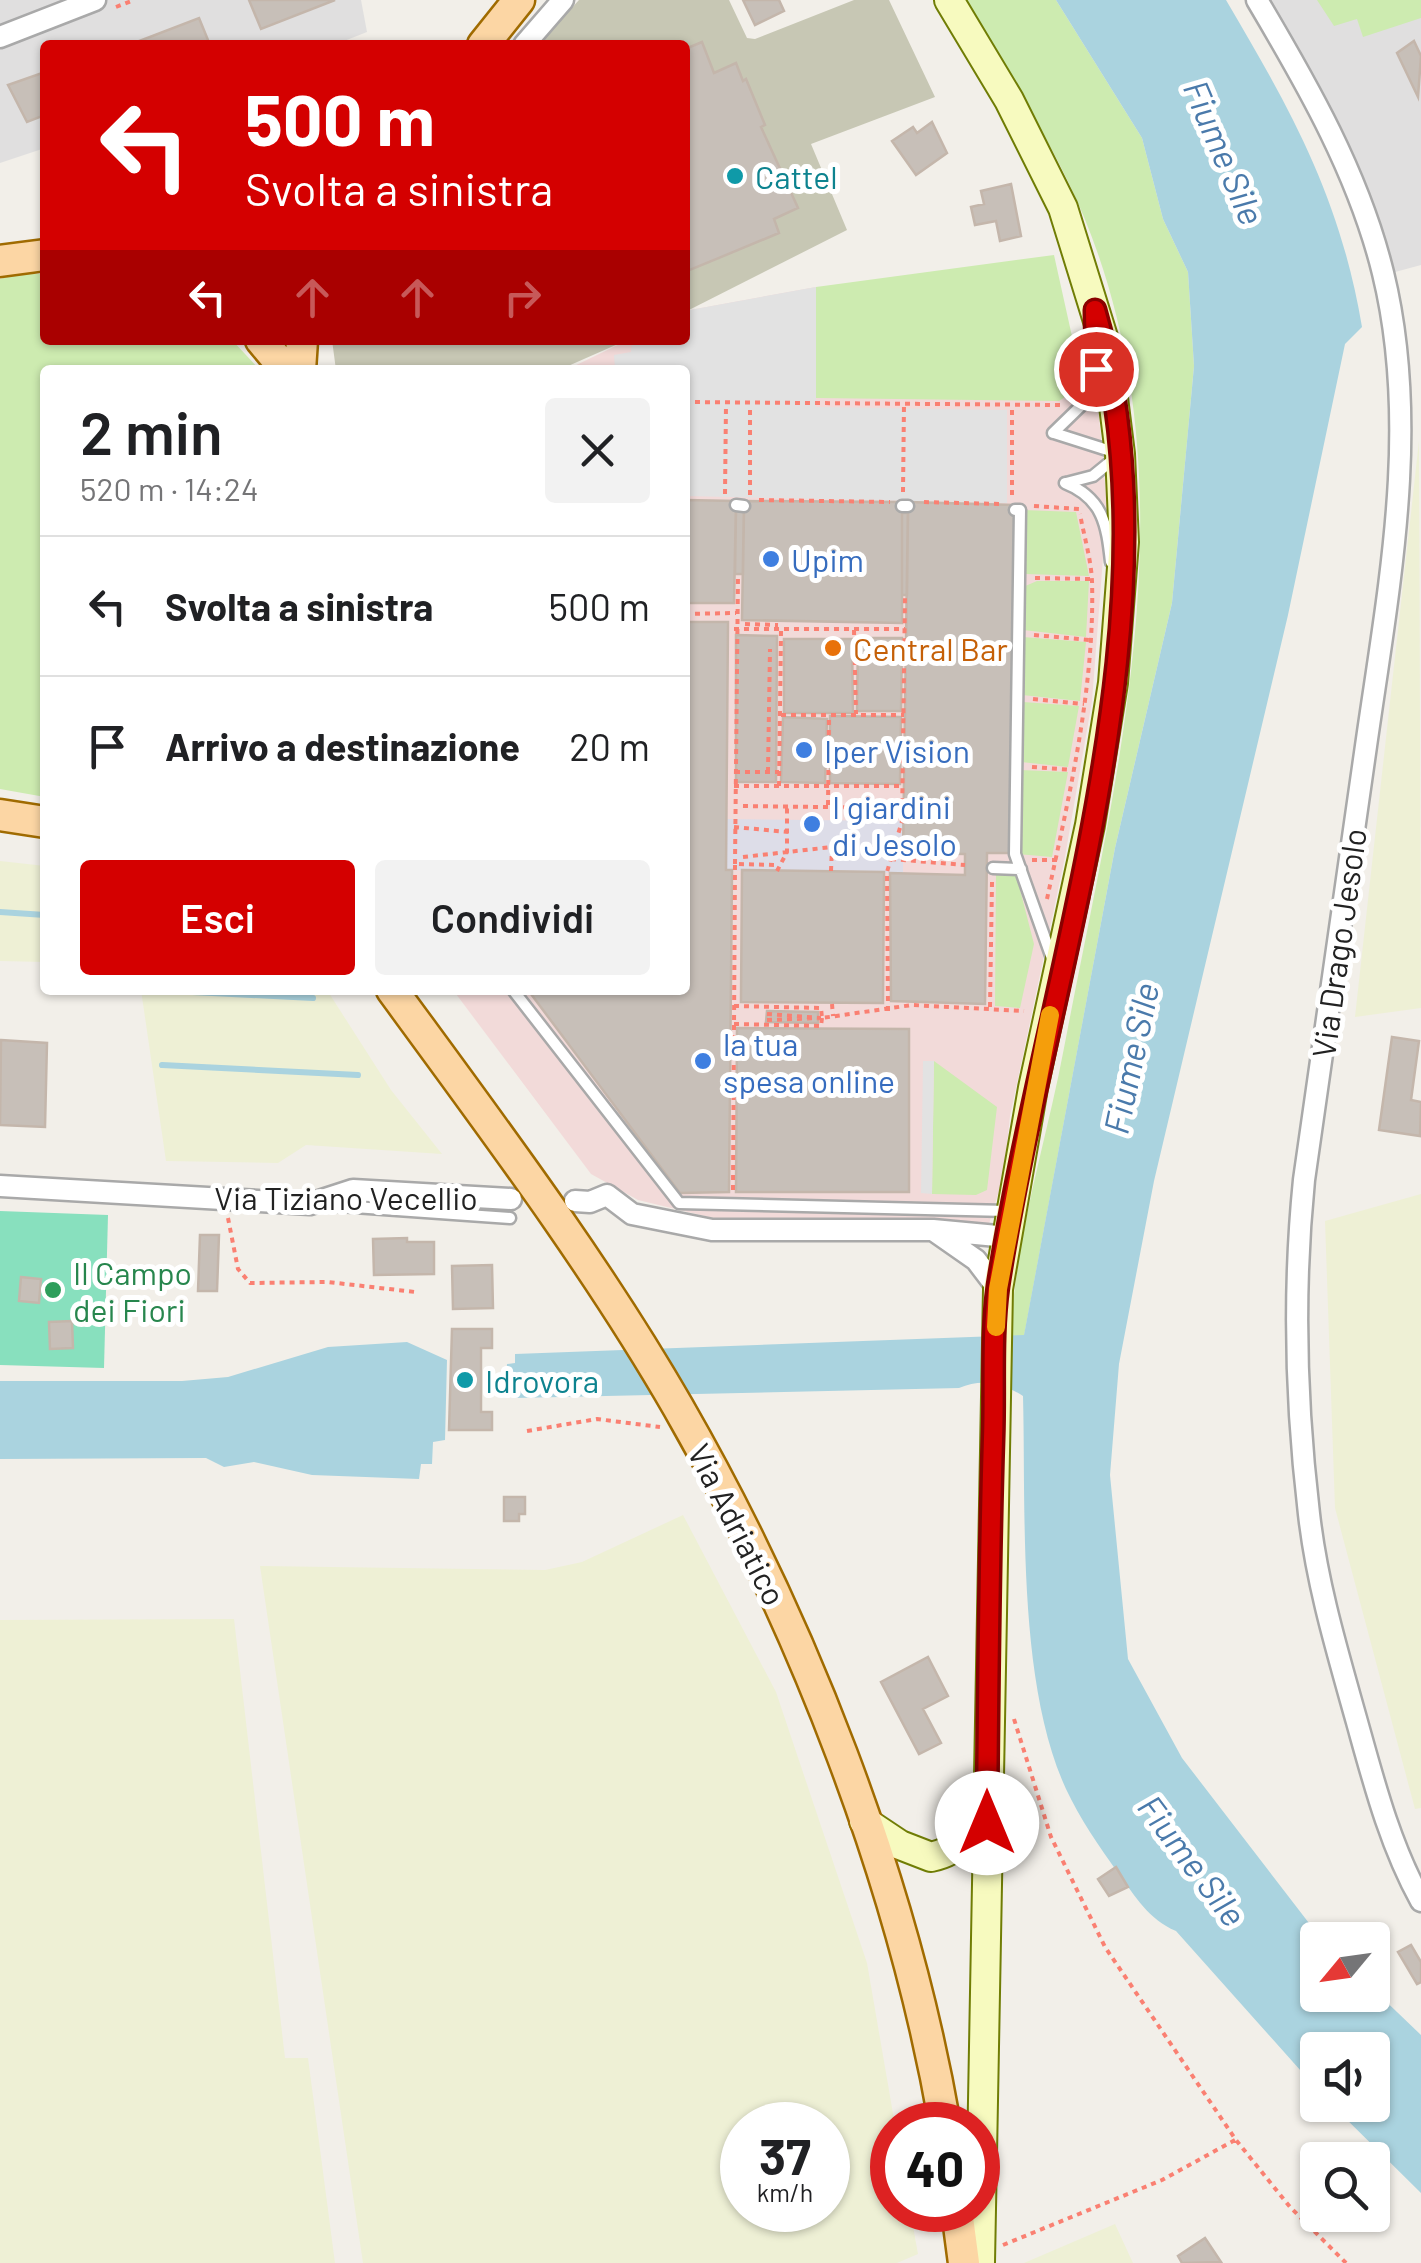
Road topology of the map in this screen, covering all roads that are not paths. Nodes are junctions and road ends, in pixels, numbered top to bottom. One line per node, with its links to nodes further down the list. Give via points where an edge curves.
1 (95, 0): 6 (street)
2 (519, 0): 7 (main road)
3 (563, 0): 8 (street)
4 (949, 0): 11 (street, via 1064,208)
5 (1257, 0): 32 (street, Via Drago Jesolo, via 1349,173 1384,275 1401,414 1395,543 1304,1180 1299,1356 1309,1515 1329,1619 1378,1796)
6 (0, 36)
7 (487, 40)
8 (528, 40)
9 (40, 256): 10 (main road)
10 (0, 262)
11 (1095, 310): 14 (street); 14 (lane, via 1096,369 1088,399 1054,433)
12 (265, 345): 13 (main road)
13 (282, 365)
14 (1120, 454): 16 (street); 16 (lane, via 1093,476 1065,483 1085,492 1106,522)
15 (1013, 507): 19 (lane, via 1020,510)
16 (1119, 622): 21 (street, via 1113,684 1070,860)
17 (0, 815): 18 (main road)
18 (40, 821)
19 (1019, 864): 20 (lane); 21 (lane)
20 (992, 868)
21 (1059, 976): 27 (street)
22 (395, 995): 31 (main road, Via Adriatico, via 678,1406 786,1616)
23 (518, 995): 27 (lane, via 679,1204)
24 (0, 1186): 26 (street, Via Tiziano Vecellio, via 310,1204 353,1190)
25 (575, 1201): 28 (street, via 607,1195 632,1214 712,1230)
26 (510, 1208)
27 (1011, 1224): 28 (street); 29 (street)
28 (933, 1230): 29 (street, via 976,1260)
29 (998, 1289): 30 (street)
30 (987, 1784): 31 (street, via 972,1831 948,1853 919,1855); 35 (street)
31 (864, 1821): 33 (main road, Via Adriatico, via 910,1969)
32 (1421, 1901)
33 (940, 2102)
34 (966, 2232): 35 (main road)
35 (976, 2258)

